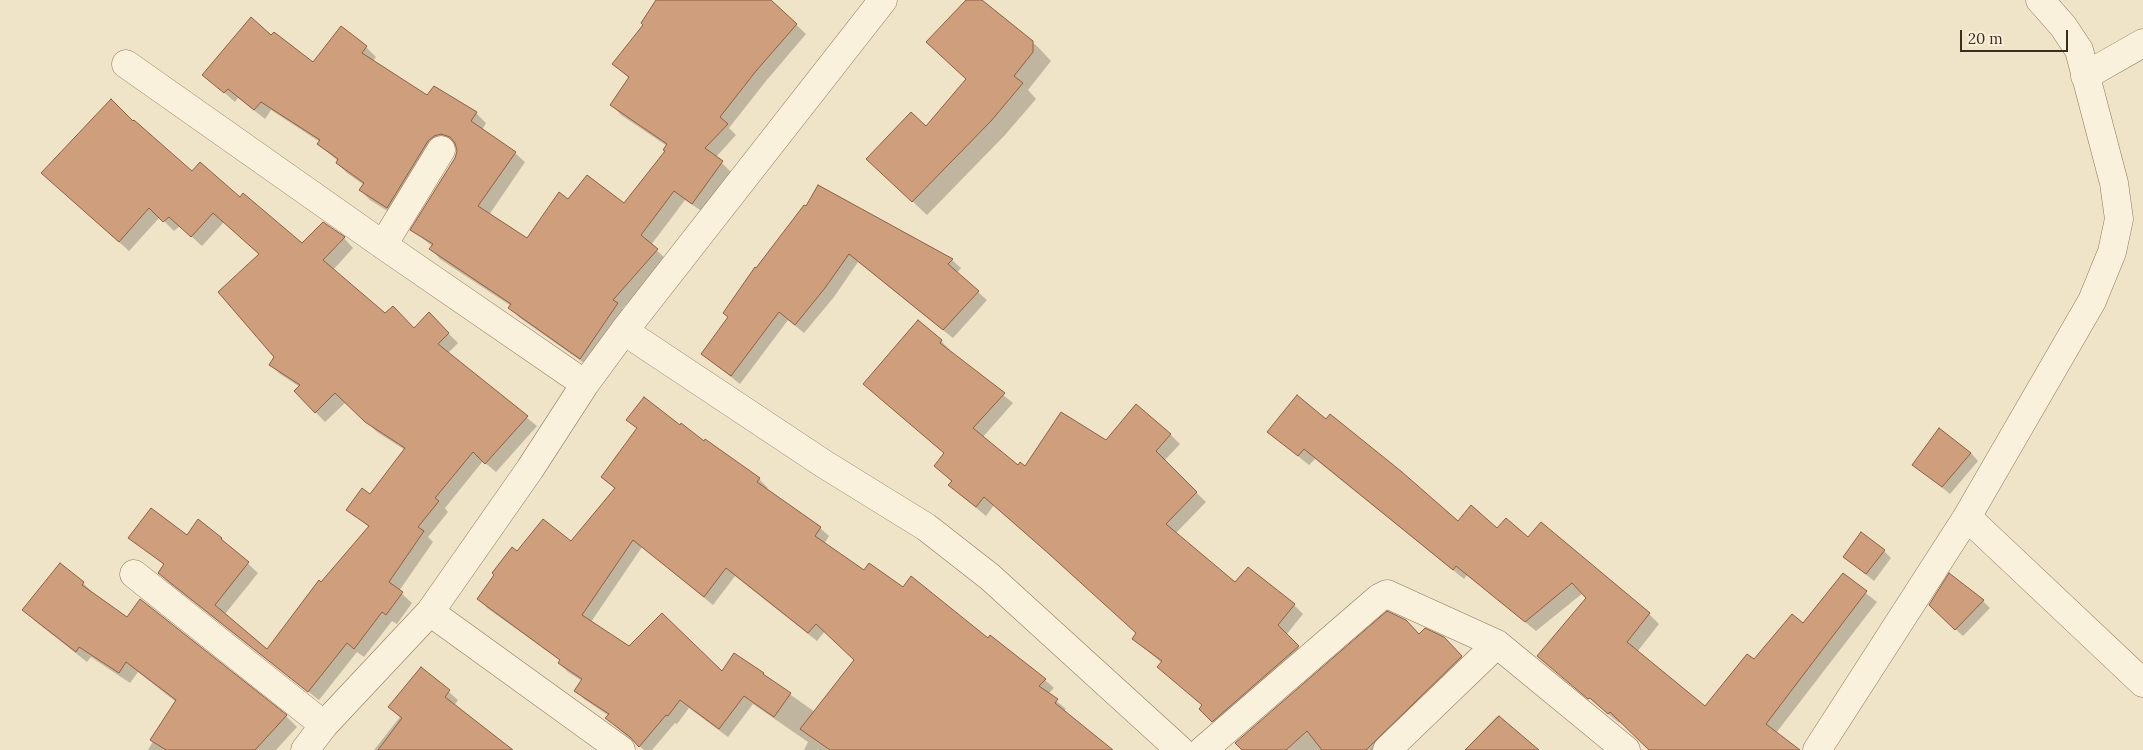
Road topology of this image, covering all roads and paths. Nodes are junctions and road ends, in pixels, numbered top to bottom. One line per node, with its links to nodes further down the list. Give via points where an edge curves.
1 (883, 0): 8 (street)
2 (2040, 0): 5 (street, via 2064,26 2079,50)
3 (2143, 44): 5 (street)
4 (126, 64): 7 (street)
5 (2085, 76): 10 (street, via 2114,183 2119,219 2112,252 2092,301)
6 (441, 150): 7 (street)
7 (383, 245): 9 (street)
8 (624, 331): 9 (street); 18 (street, via 824,464 926,527 990,576)
9 (585, 384): 12 (street)
10 (1967, 517): 14 (street); 22 (street)
11 (134, 574): 15 (street)
12 (430, 612): 15 (street); 17 (street)
13 (1497, 644): 19 (street, via 1384,595); 20 (street); 21 (street)
14 (2143, 683)
15 (324, 725): 16 (street)
16 (304, 750)
17 (621, 750)
18 (1180, 750)
19 (1203, 750)
20 (1387, 750)
21 (1626, 750)
22 (1816, 750)

